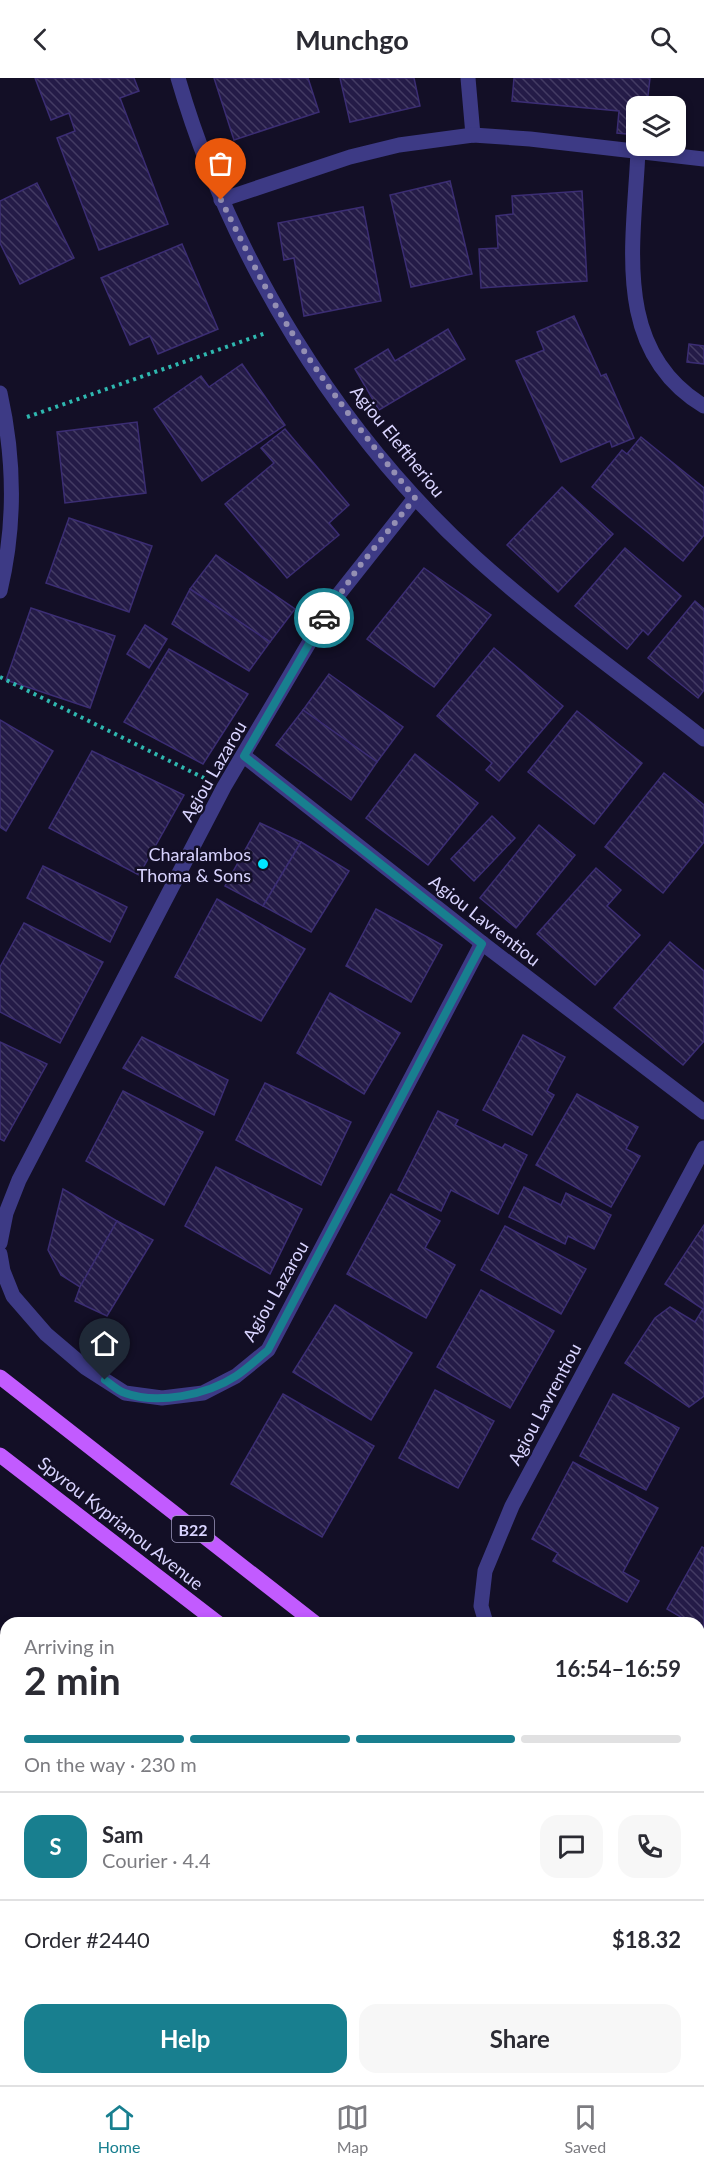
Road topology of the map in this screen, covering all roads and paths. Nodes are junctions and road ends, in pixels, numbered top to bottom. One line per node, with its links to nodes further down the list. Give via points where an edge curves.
1 (178, 78): 8 (street, Agiou Eleftheriou)
2 (468, 78): 3 (street)
3 (473, 135): 4 (street); 8 (street, via 399,145 350,157)
4 (626, 151)
5 (638, 156): 11 (street, via 633,286 636,313 666,377 681,393)
6 (676, 156): 7 (street)
7 (704, 159)
8 (221, 200): 9 (street, Agiou Eleftheriou)
9 (288, 325): 12 (path); 13 (street, Agiou Eleftheriou, via 358,428)
10 (0, 393): 12 (street)
11 (704, 406)
12 (7, 424): 14 (street, via 13,494 10,546)
13 (415, 498): 16 (street, Agiou Eleftheriou, via 527,601); 17 (street, Agiou Lazarou, via 335,599)
14 (0, 591)
15 (0, 677): 18 (path)
16 (704, 739)
17 (244, 756): 18 (street, Agiou Lazarou); 19 (street, Agiou Lavrentiou)
18 (224, 787): 22 (street, Agiou Lazarou, via 19,1180)
19 (482, 944): 20 (street, Agiou Lavrentiou); 23 (street, Agiou Lazarou, via 268,1350 236,1376 203,1393 162,1398 124,1393 46,1334 14,1296)
20 (704, 1112)
21 (704, 1148): 28 (street, Agiou Lavrentiou, via 512,1506 485,1571 481,1606)
22 (0, 1243)
23 (0, 1254)
24 (0, 1377): 27 (main road, B22)
25 (0, 1455): 26 (main road, Spyrou Kyprianou Avenue)
26 (210, 1617)
27 (307, 1617)
28 (484, 1617)

